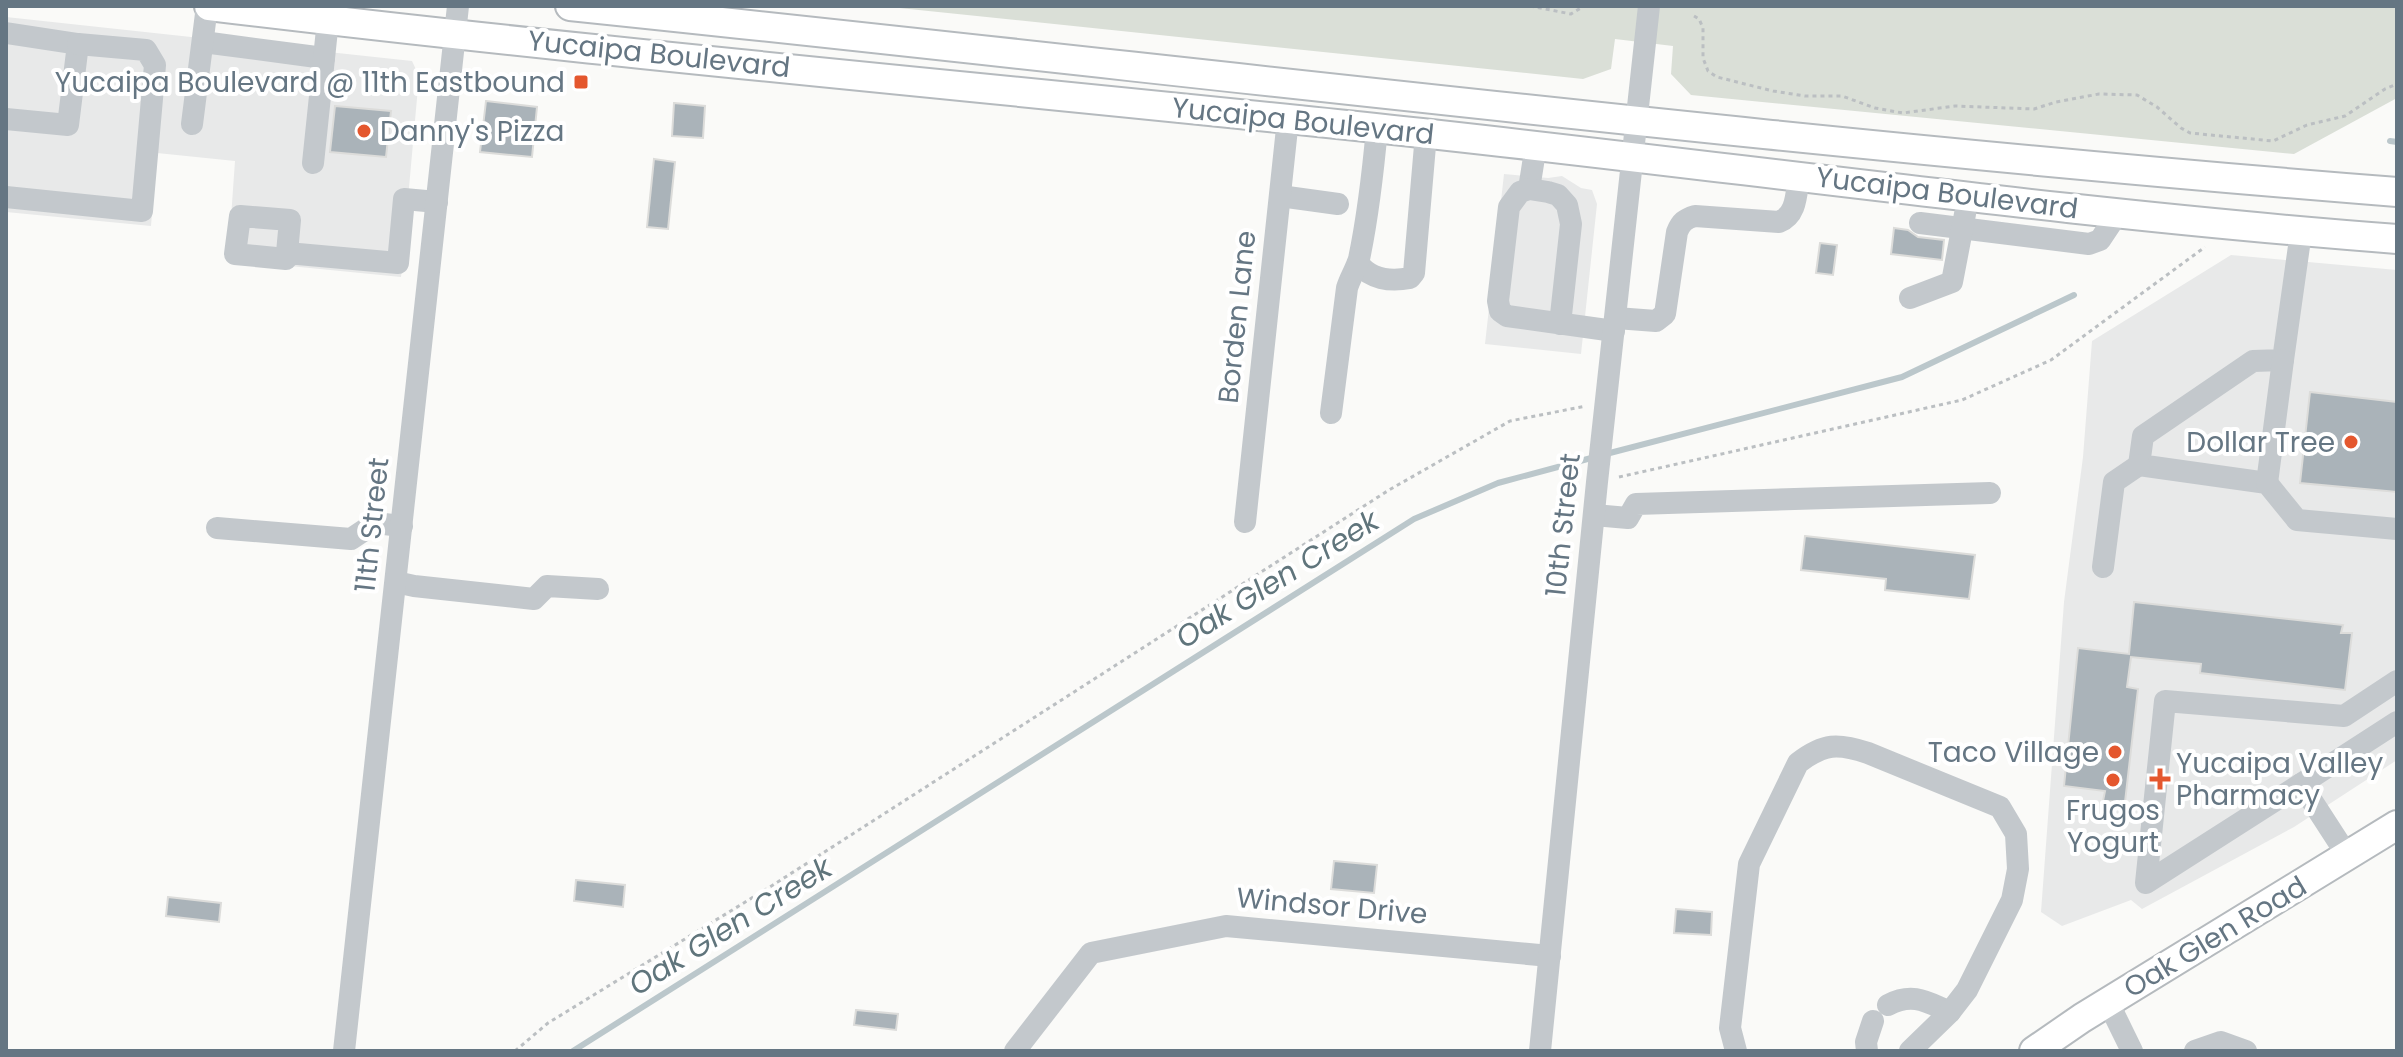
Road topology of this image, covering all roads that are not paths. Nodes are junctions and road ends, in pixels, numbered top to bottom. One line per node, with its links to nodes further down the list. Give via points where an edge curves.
1 (208, 6): 5 (main road, Yucaipa Boulevard); 7 (street)
2 (570, 6): 12 (main road, Yucaipa Boulevard)
3 (1649, 6): 12 (street, 10th Street)
4 (457, 19): 5 (main road, Yucaipa Boulevard); 11 (main road, Yucaipa Boulevard); 25 (street, 11th Street)
5 (328, 20): 9 (street)
6 (6, 33): 8 (street)
7 (203, 42): 9 (street); 13 (street)
8 (78, 44): 10 (street, via 68,125); 24 (street, via 146,50 155,65 142,211)
9 (324, 58): 18 (street)
10 (6, 119)
11 (1288, 119): 14 (main road, Yucaipa Boulevard); 22 (street, Borden Lane)
12 (1638, 121): 17 (street, 10th Street); 21 (main road, Yucaipa Boulevard)
13 (192, 124)
14 (1377, 128): 15 (main road, Yucaipa Boulevard); 37 (street)
15 (1426, 134): 16 (main road, Yucaipa Boulevard); 37 (street, via 1414,273 1404,280 1373,277)
16 (1536, 145): 17 (main road, Yucaipa Boulevard); 20 (street)
17 (1634, 157): 19 (main road, Yucaipa Boulevard); 40 (street, 10th Street)
18 (313, 163)
19 (1799, 176): 23 (main road, Yucaipa Boulevard); 40 (street, via 1788,219 1687,218 1677,232 1665,314 1656,321)
20 (1529, 189): 39 (street, via 1558,195 1567,205 1571,224); 39 (street, via 1509,207 1500,311)
21 (2397, 192)
22 (1280, 196): 26 (street); 47 (street, Borden Lane)
23 (1969, 196): 27 (main road, Yucaipa Boulevard); 30 (street)
24 (6, 197)
25 (437, 202): 34 (street, via 404,199); 36 (street, 11th Street)
26 (1338, 204)
27 (2058, 206): 28 (main road, Yucaipa Boulevard); 33 (street)
28 (2118, 213): 31 (main road, Yucaipa Boulevard); 33 (street, via 2100,240)
29 (1920, 223): 30 (street)
30 (1963, 228): 33 (street); 38 (street, via 1952,282)
31 (2301, 232): 32 (main road, Yucaipa Boulevard); 41 (street)
32 (2397, 239)
33 (2051, 240)
34 (399, 252): 35 (street, via 398,263); 36 (street)
35 (287, 253)
36 (431, 255): 48 (street, 11th Street)
37 (1358, 263): 42 (street, via 1347,288)
38 (1910, 298)
39 (1560, 324): 40 (street)
40 (1615, 324): 46 (street, 10th Street, via 1596,410)
41 (2283, 360): 43 (street, via 2253,361 2143,436); 44 (street)
42 (1331, 413)
43 (2139, 465): 44 (street); 51 (street, via 2114,482)
44 (2267, 483): 50 (street, via 2297,520)
45 (1990, 493): 46 (street, via 1636,504 1628,518)
46 (1594, 515): 61 (street, 10th Street)
47 (1245, 522)
48 (402, 526): 49 (street, via 375,523 351,539); 52 (street, 11th Street)
49 (217, 528)
50 (2397, 529)
51 (2103, 567)
52 (396, 582): 53 (street, via 534,599 547,586); 64 (street, 11th Street)
53 (598, 589)
54 (2397, 681): 55 (street)
55 (2344, 716): 57 (street); 58 (street, via 2165,701 2146,883)
56 (2397, 722): 57 (street)
57 (2361, 745): 58 (street)
58 (2301, 784): 60 (street)
59 (2397, 825): 60 (main road, Oak Glen Road)
60 (2347, 855): 62 (main road, Oak Glen Road)
61 (1550, 956): 65 (street, Windsor Drive, via 1226,926 1091,953); 66 (street, 10th Street)
62 (2108, 1002): 70 (main road, Oak Glen Road); 71 (street)
63 (1950, 1012): 67 (street, via 1967,990 2012,900 2018,869 2016,834 2000,807 1859,750 1823,747 1798,763 1749,864 1730,1028); 68 (street, via 1902,997 1880,1013); 69 (street)
64 (344, 1051)
65 (1015, 1051)
66 (1540, 1051)
67 (1736, 1051)
68 (1867, 1051)
69 (1910, 1051)
70 (2034, 1051)
71 (2132, 1051)
72 (2195, 1051): 73 (street, via 2221,1042)
73 (2246, 1051)

